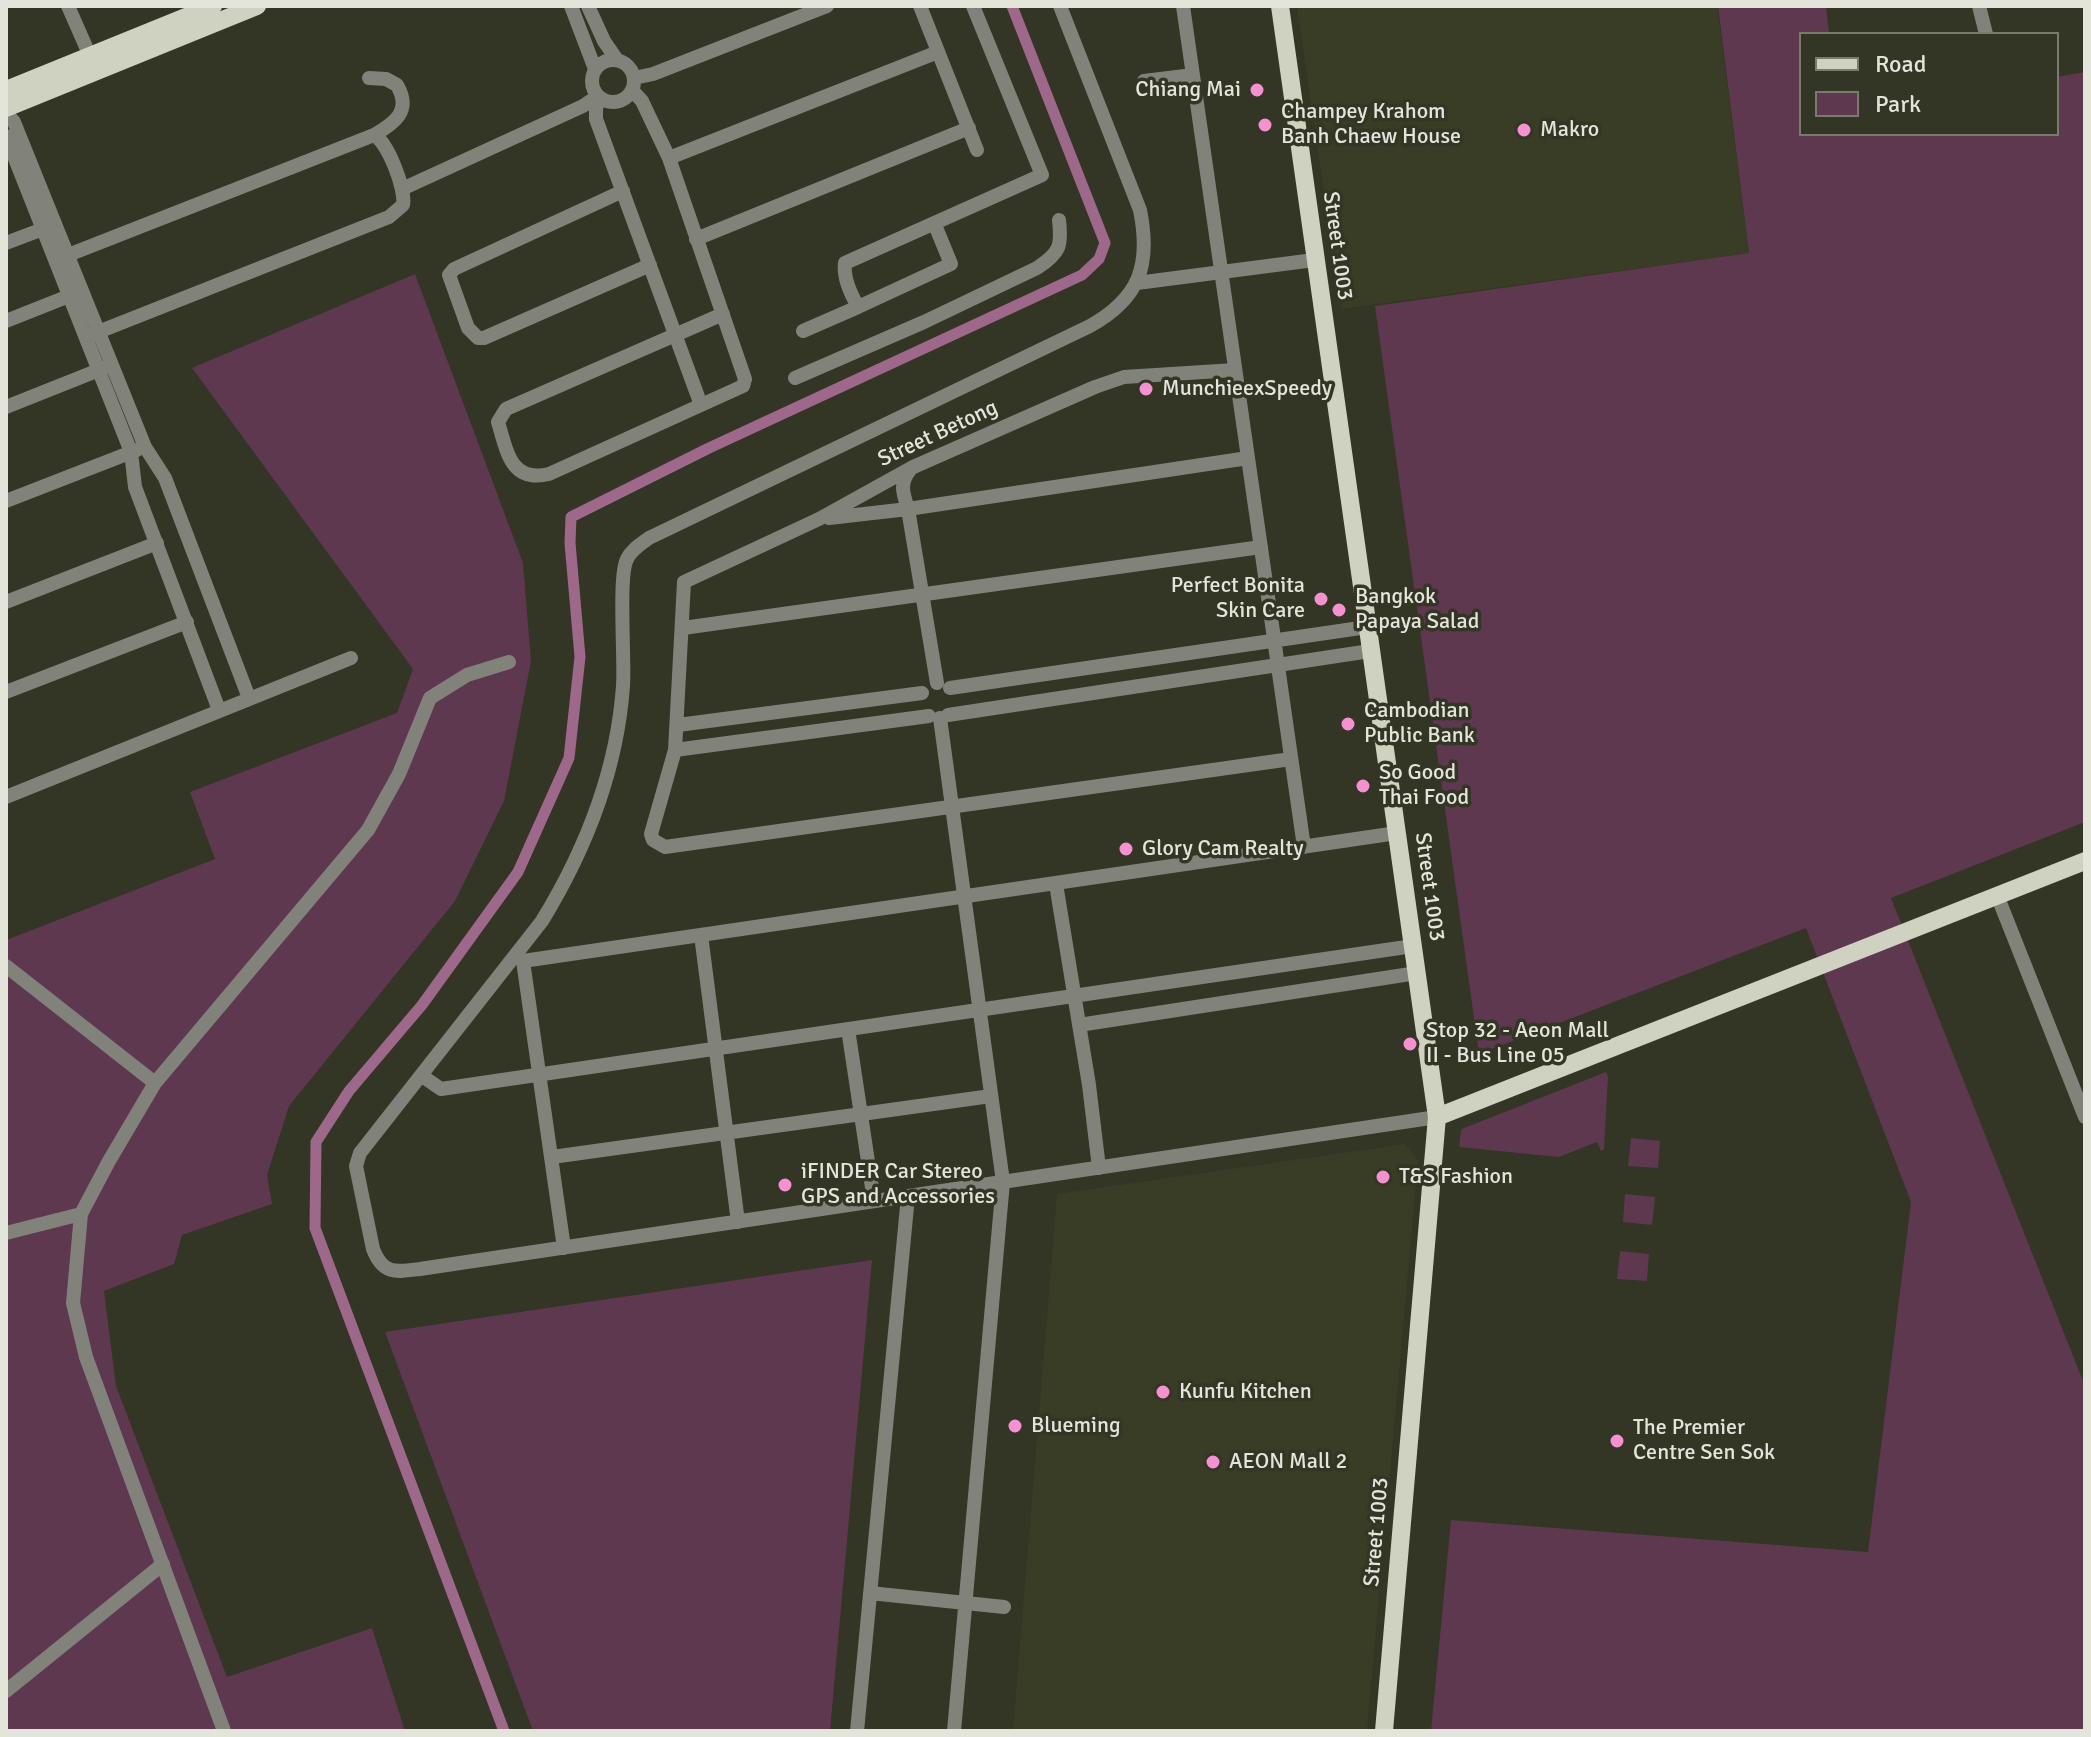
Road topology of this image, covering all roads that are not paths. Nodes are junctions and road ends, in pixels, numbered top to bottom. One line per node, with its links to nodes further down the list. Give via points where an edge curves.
1 (68, 6): 15 (street)
2 (213, 6): 15 (main road)
3 (257, 6): 24 (main road)
4 (571, 6): 17 (street)
5 (588, 6): 16 (street)
6 (827, 6): 21 (street)
7 (920, 6): 14 (street)
8 (973, 6): 33 (street, via 1042,175)
9 (1060, 6): 41 (street, via 1140,210 1145,244)
10 (1183, 6): 18 (street)
11 (1280, 6): 38 (main road, Street 1003)
12 (1979, 6): 13 (street)
13 (1986, 32)
14 (938, 52): 25 (street); 29 (street)
15 (90, 56): 22 (main road)
16 (617, 60): 17 (street); 21 (street, via 628,67)
17 (595, 69): 23 (street, via 591,83)
18 (1193, 75): 20 (street); 40 (street)
19 (369, 78): 26 (street, via 397,85 402,102 396,123)
20 (1144, 81)
21 (633, 84): 23 (street, via 627,97 617,102); 29 (street)
22 (6, 90)
23 (599, 98): 30 (street); 31 (street, via 596,119)
24 (6, 111): 37 (street)
25 (969, 128): 28 (street); 35 (street)
26 (374, 135): 30 (street, via 383,143); 37 (street)
27 (6, 136): 34 (street)
28 (977, 150)
29 (669, 158): 35 (street)
30 (402, 189): 47 (street, via 403,205 389,217)
31 (623, 191): 39 (street); 39 (street, via 454,269 449,275 468,328 484,338)
32 (1059, 220): 51 (street, via 1061,242 1052,258 1037,268)
33 (935, 225): 43 (street, via 845,263); 43 (street, via 951,264)
34 (43, 229): 36 (street); 37 (street)
35 (696, 239): 44 (street)
36 (6, 243)
37 (62, 257): 42 (street); 47 (street)
38 (1314, 260): 40 (street); 65 (main road, Street 1003)
39 (650, 265): 48 (street)
40 (1222, 273): 41 (street); 50 (street)
41 (1137, 283): 91 (street, via 1121,306 1090,326 634,549 622,577 623,688 607,776 565,883)
42 (69, 296): 45 (street); 47 (street)
43 (858, 307): 46 (street)
44 (723, 314): 48 (street); 52 (street, via 745,383)
45 (6, 321)
46 (803, 331)
47 (92, 335): 49 (street)
48 (675, 335): 52 (street); 52 (street, via 506,409 498,422 514,467 520,473 542,475)
49 (105, 368): 53 (street); 54 (street)
50 (1235, 370): 55 (street); 56 (street, Street Betong, via 1124,377)
51 (795, 378)
52 (701, 405)
53 (6, 407)
54 (138, 450): 57 (street); 60 (street, via 135,487); 75 (street, via 165,478)
55 (1248, 458): 58 (street); 61 (street)
56 (911, 468): 58 (street, via 902,486); 59 (street, Street Betong)
57 (6, 501)
58 (908, 509): 59 (street); 62 (street)
59 (819, 519): 66 (street, Street Betong, via 684,582)
60 (157, 543): 63 (street); 64 (street)
61 (1261, 547): 62 (street); 67 (street)
62 (922, 596): 66 (street); 72 (street)
63 (6, 602)
64 (187, 622): 73 (street); 76 (street)
65 (1367, 627): 67 (street); 68 (main road, Street 1003)
66 (683, 628): 78 (street)
67 (1274, 641): 71 (street); 72 (street)
68 (1370, 651): 71 (street); 83 (main road, Street 1003)
69 (351, 658): 75 (street)
70 (509, 662): 103 (street, via 467,675 430,698 399,774 368,830)
71 (1277, 665): 77 (street); 80 (street)
72 (943, 686): 74 (street, via 930,685); 77 (street, via 955,702)
73 (6, 692)
74 (922, 693): 77 (street, via 920,703); 78 (street)
75 (249, 698): 76 (street)
76 (219, 710): 81 (street)
77 (939, 716): 79 (street); 82 (street)
78 (678, 725): 79 (street)
79 (675, 750): 82 (street, via 652,827 653,840 665,847)
80 (1291, 759): 82 (street); 84 (street)
81 (6, 797)
82 (952, 805): 88 (street)
83 (1397, 833): 84 (street); 90 (main road, Street 1003)
84 (1304, 847): 86 (street)
85 (2085, 861): 87 (main road)
86 (1056, 884): 88 (street); 95 (street)
87 (1997, 895): 106 (main road); 107 (street)
88 (964, 897): 89 (street); 96 (street)
89 (701, 935): 91 (street); 100 (street)
90 (1413, 946): 93 (main road, Street 1003); 94 (street)
91 (519, 958): 101 (street); 102 (street)
92 (6, 966): 103 (street)
93 (1417, 973): 97 (street); 106 (main road, Street 1003)
94 (1145, 986): 95 (street); 97 (street)
95 (1074, 996): 96 (street); 98 (street)
96 (979, 1010): 99 (street); 104 (street)
97 (1149, 1015): 98 (street)
98 (1079, 1025): 110 (street)
99 (848, 1029): 100 (street); 105 (street)
100 (716, 1048): 101 (street); 108 (street)
101 (540, 1074): 102 (street, via 441,1089); 109 (street)
102 (422, 1076): 117 (street, via 360,1153 356,1166 377,1261 394,1272)
103 (155, 1083): 114 (street)
104 (991, 1096): 105 (street); 111 (street)
105 (861, 1114): 108 (street); 113 (street)
106 (1437, 1117): 110 (street); 126 (main road, Street 1003)
107 (2085, 1117)
108 (727, 1132): 109 (street); 115 (street)
109 (552, 1157): 117 (street)
110 (1099, 1168): 111 (street)
111 (1003, 1182): 112 (street); 120 (street)
112 (908, 1196): 113 (street); 119 (street)
113 (874, 1201): 115 (street)
114 (81, 1214): 116 (street); 118 (street, via 73,1303 79,1330)
115 (738, 1222): 117 (street)
116 (6, 1233)
117 (564, 1248)
118 (163, 1564): 122 (street); 123 (street)
119 (870, 1593): 120 (street); 124 (street)
120 (964, 1603): 121 (street); 125 (street)
121 (1004, 1607)
122 (6, 1691)
123 (224, 1731)
124 (857, 1731)
125 (954, 1731)
126 (1384, 1731)

